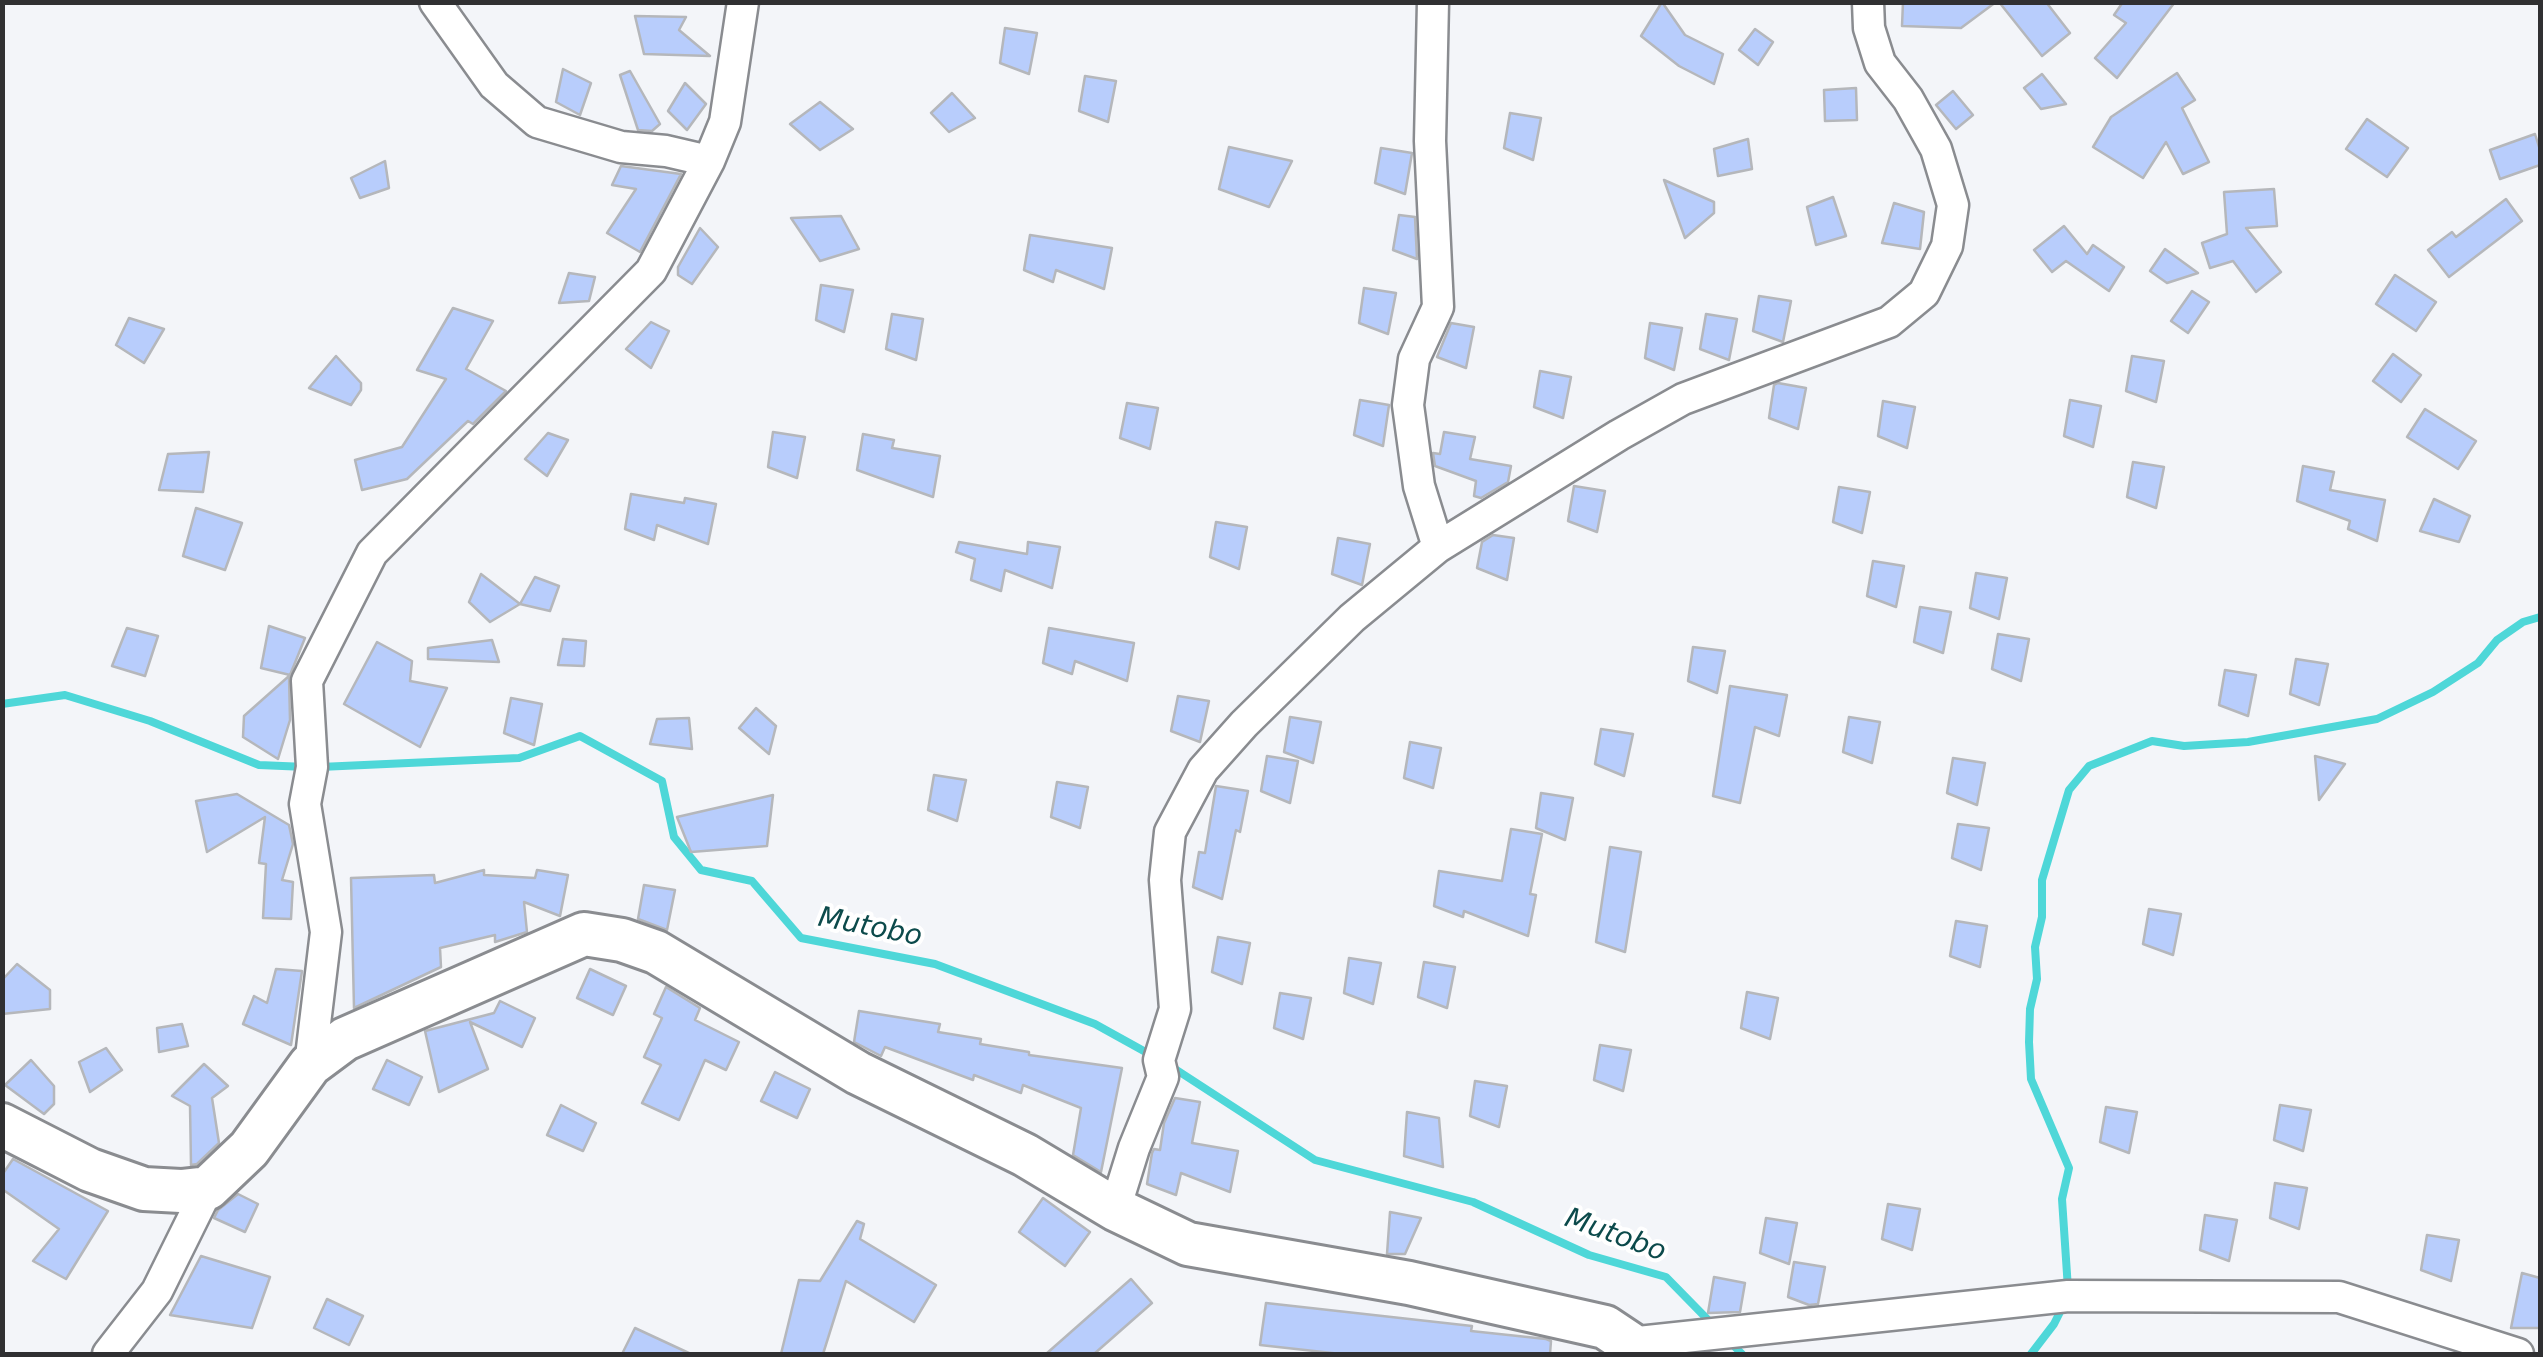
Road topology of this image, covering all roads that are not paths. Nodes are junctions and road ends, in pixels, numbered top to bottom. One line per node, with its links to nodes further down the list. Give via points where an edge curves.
1 (435, 2): 5 (street, via 494,86 537,122 621,147)
2 (744, 2): 5 (street, via 725,122)
3 (1433, 2): 6 (street, via 1430,142 1438,307 1414,359 1408,405 1419,486)
4 (1868, 2): 6 (street, via 1868,28 1880,63 1936,149 1953,205 1948,246 1924,293 1889,322 1684,399)
5 (709, 161): 7 (street, via 651,270 372,553 307,681 312,767 305,804 326,932)
6 (1438, 547): 10 (street, via 1352,618 1244,724 1203,770 1170,832 1165,880 1175,1009 1159,1060 1163,1076)
7 (310, 1065): 9 (main road, via 249,1149); 10 (main road, via 345,1038 584,934 622,940 656,952 858,1073 1025,1155)
8 (2, 1125): 9 (main road, via 144,1189)
9 (208, 1188): 12 (street, via 157,1291)
10 (1115, 1209): 11 (main road, via 1188,1244 1604,1327)
11 (1635, 1351): 13 (street, via 2068,1296 2338,1296)
12 (108, 1354)
13 (2518, 1354)

